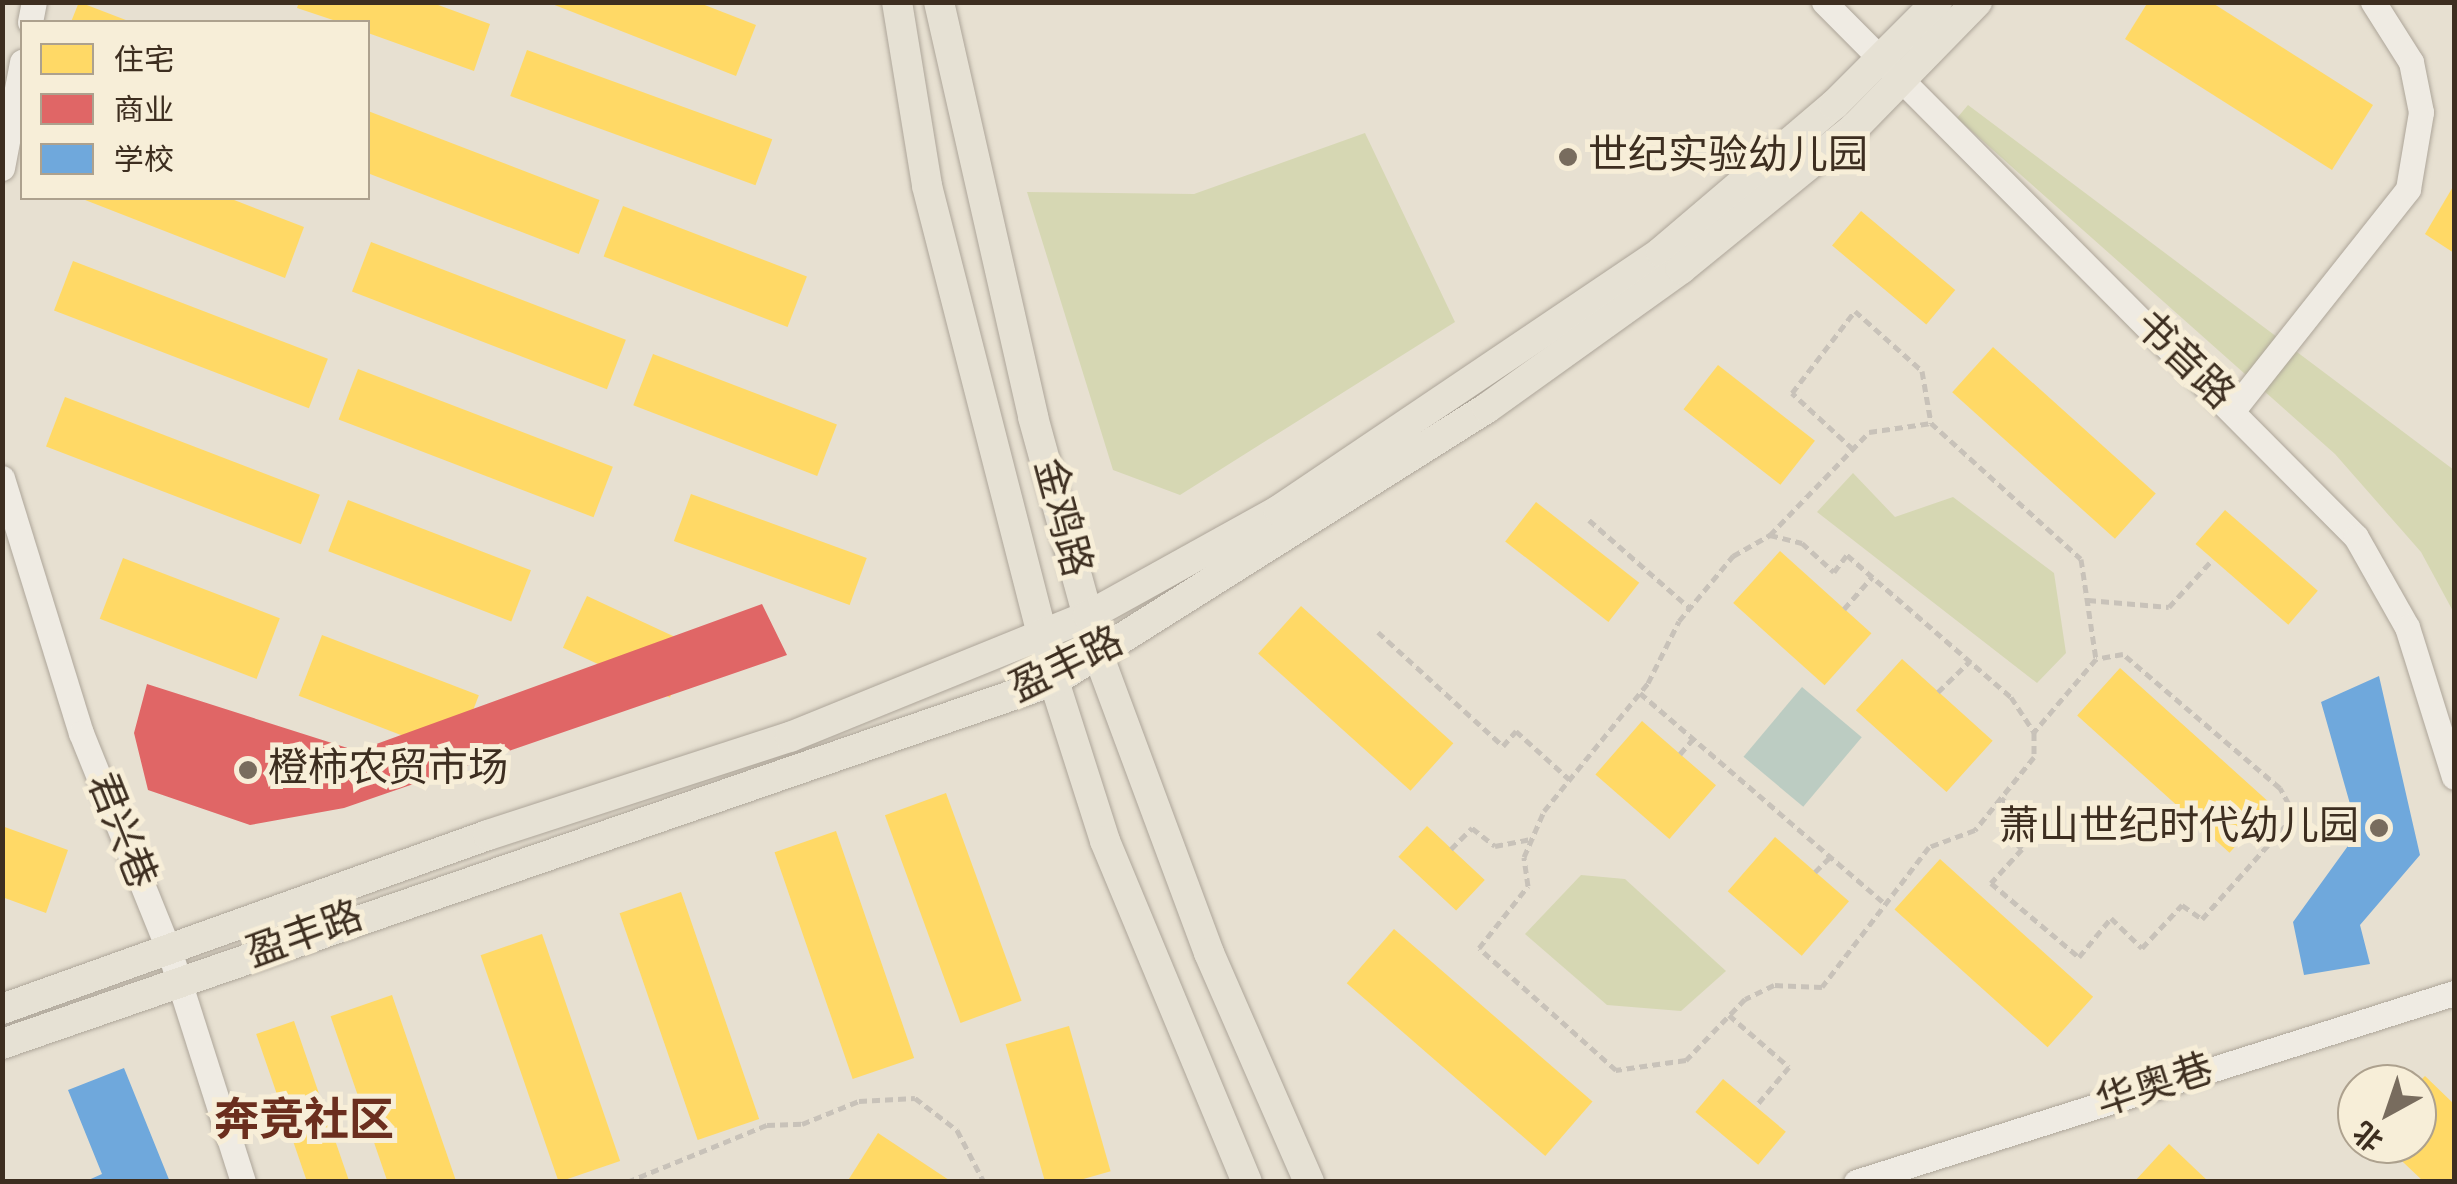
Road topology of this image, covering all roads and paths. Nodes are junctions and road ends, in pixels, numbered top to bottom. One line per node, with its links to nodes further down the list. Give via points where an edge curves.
1 (897, 2): 24 (main road, 金鸡路, via 927,186)
2 (939, 2): 22 (main road, 金鸡路, via 1033,416)
3 (1824, 2): 7 (street, 书音路)
4 (1936, 2): 7 (main road, 盈丰路)
5 (1977, 2): 9 (main road, 盈丰路)
6 (2373, 2): 11 (street, via 2412,62 2420,112 2408,188)
7 (1877, 62): 9 (street, 书音路); 22 (main road, 盈丰路, via 1661,252 1279,510)
8 (20, 73): 10 (street)
9 (1900, 85): 11 (street, 书音路); 25 (main road, 盈丰路, via 1681,269 1487,408)
10 (2, 168)
11 (2233, 410): 34 (street, 书音路, via 2356,538 2406,627)
12 (1931, 423): 13 (path, via 1870,432); 13 (path, via 1922,372 1854,311 1792,393); 19 (path, via 2082,559)
13 (1854, 449): 16 (path)
14 (2, 478): 42 (street, 君兴巷, via 81,733)
15 (1590, 520): 20 (path)
16 (1770, 535): 18 (path, via 1802,543 1834,572 1847,555); 20 (path, via 1733,556)
17 (2213, 560): 19 (path, via 2169,607)
18 (1872, 576): 21 (path); 27 (path)
19 (2088, 600): 26 (path)
20 (1690, 608): 30 (path)
21 (1844, 610)
22 (1088, 616): 24 (main road, 盈丰路); 25 (main road, 金鸡路)
23 (1378, 632): 35 (path, via 1503,746 1516,730)
24 (1043, 638): 28 (main road, 金鸡路); 42 (main road, 盈丰路, via 790,737 488,835)
25 (1099, 656): 28 (main road, 盈丰路); 52 (main road, 金鸡路, via 1210,952)
26 (2096, 659): 31 (path); 36 (path, via 2123,654 2280,788 2295,815 2202,918 2182,905 2142,948 2111,918 2078,956 1990,883 2022,849 2009,836 2024,818)
27 (1970, 661): 29 (path); 31 (path, via 2012,697)
28 (1054, 681): 42 (main road, 盈丰路); 51 (main road, 金鸡路, via 1105,841)
29 (1938, 692)
30 (1640, 693): 32 (path); 35 (path)
31 (2034, 732): 36 (path, via 2034,757)
32 (1693, 739): 33 (path); 39 (path)
33 (1680, 754)
34 (2454, 778)
35 (1570, 779): 37 (path)
36 (2001, 798): 41 (path, via 1975,830 1928,847)
37 (1532, 839): 38 (path, via 1495,846 1472,828); 45 (path, via 1524,857 1528,886 1480,948 1493,960 1616,1070 1686,1060)
38 (1451, 849)
39 (1830, 857): 40 (path); 41 (path)
40 (1815, 872)
41 (1886, 904): 45 (path, via 1822,988 1774,984)
42 (173, 967): 44 (main road, 盈丰路); 46 (main road, 盈丰路); 48 (street, 君兴巷)
43 (2454, 992): 53 (street, 华奥巷)
44 (2, 1009)
45 (1729, 1016): 47 (path, via 1789,1067)
46 (2, 1044)
47 (1756, 1106)
48 (243, 1182)
49 (627, 1182): 50 (path, via 768,1125 802,1124 859,1101 915,1098 958,1130)
50 (984, 1182)
51 (1247, 1182)
52 (1309, 1182)
53 (1856, 1182)

